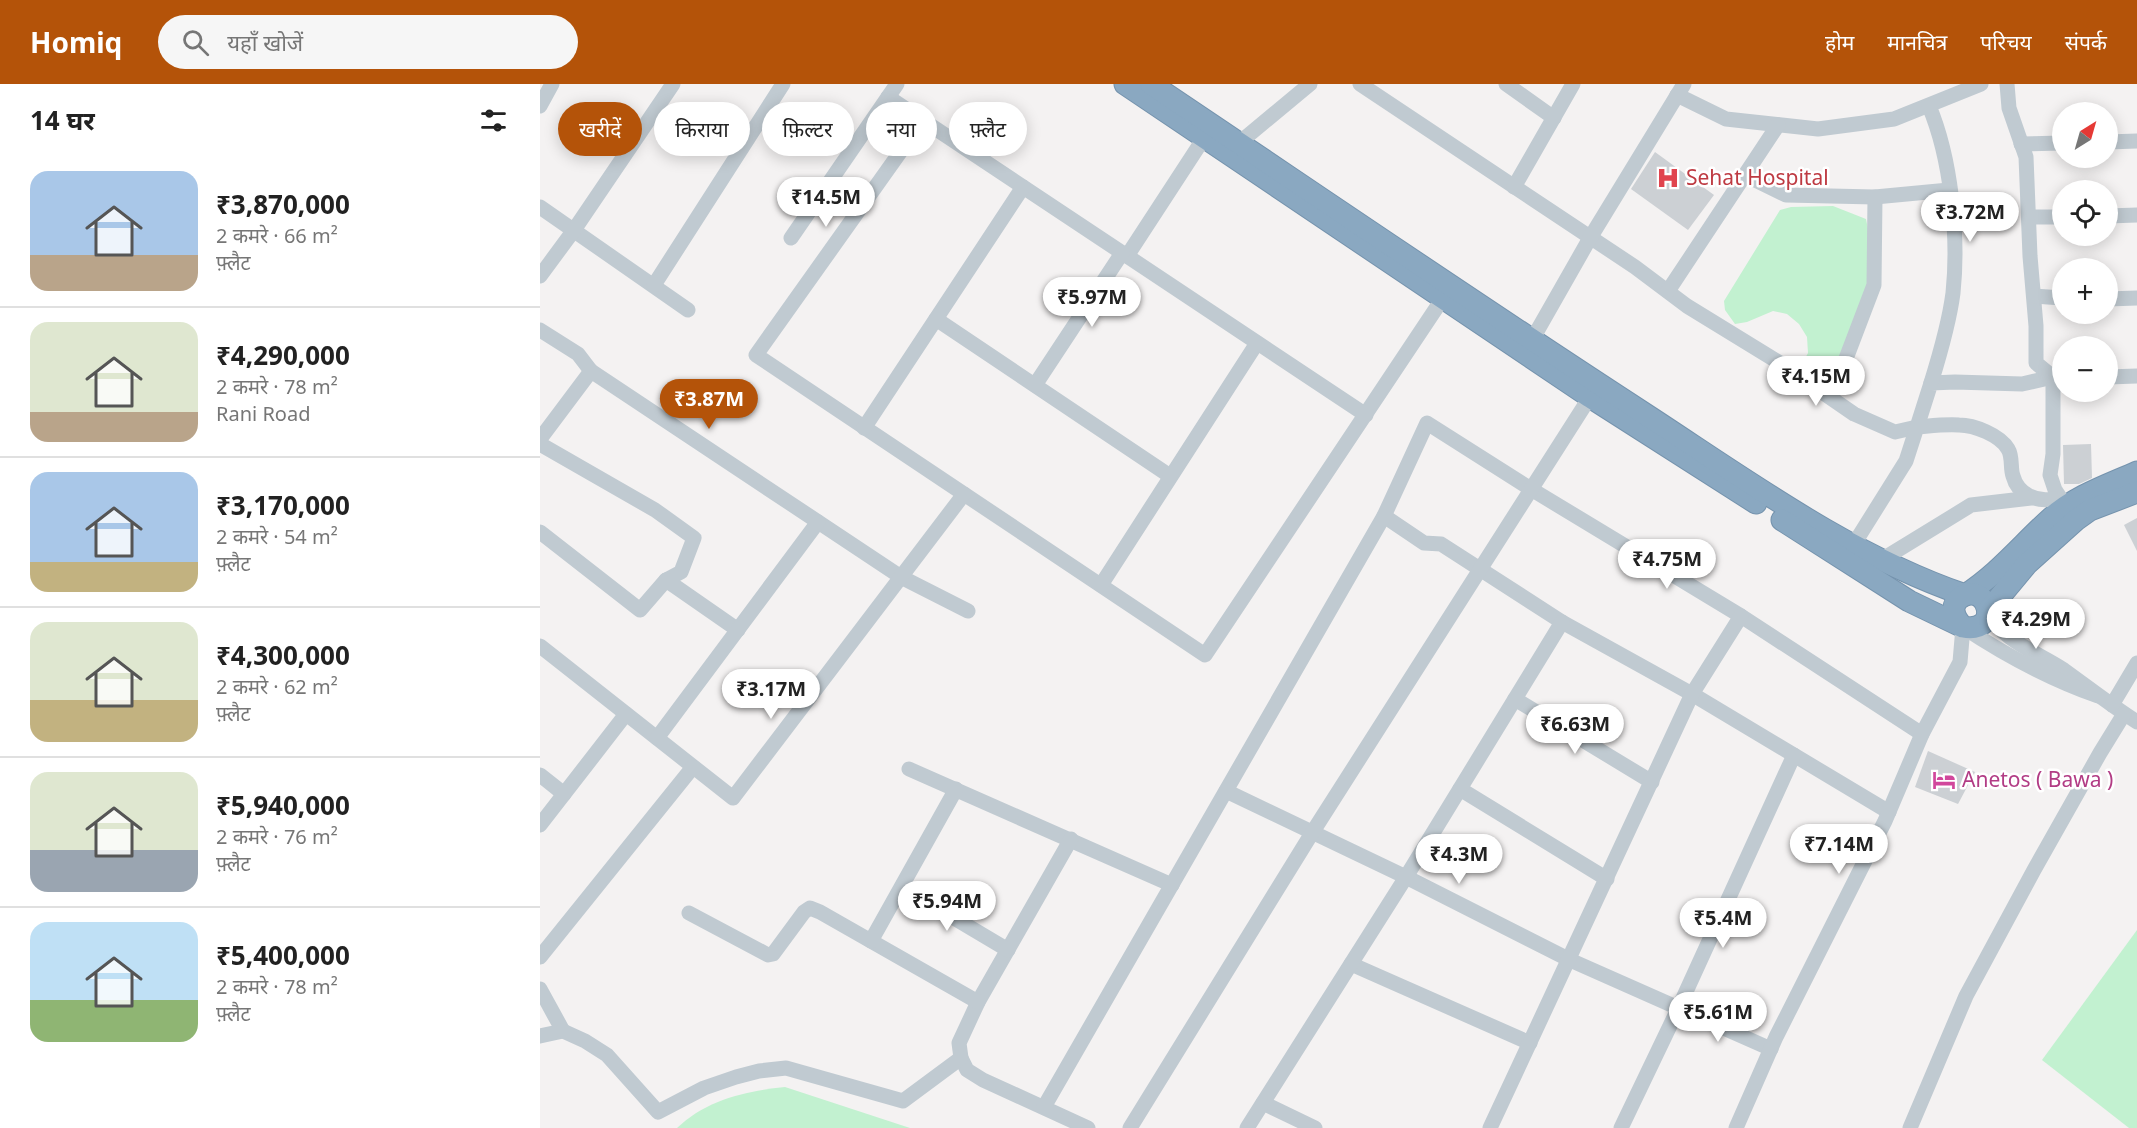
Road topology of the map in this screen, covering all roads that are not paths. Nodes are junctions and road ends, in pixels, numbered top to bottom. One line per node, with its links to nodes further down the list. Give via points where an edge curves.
1 (552, 84): 15 (street)
2 (673, 84): 37 (street)
3 (783, 84): 42 (street)
4 (1125, 84): 11 (highway)
5 (1310, 84): 23 (street)
6 (1360, 84): 29 (street)
7 (1506, 84): 17 (street)
8 (1573, 84): 17 (street)
9 (1981, 84): 16 (street)
10 (2007, 84): 25 (street)
11 (1155, 89): 20 (highway); 23 (highway)
12 (893, 90): 14 (street); 38 (street)
13 (1681, 90): 18 (street, via 1726,119); 39 (street)
14 (905, 102)
15 (540, 106)
16 (1929, 106): 18 (street, via 1894,119 1818,129); 30 (street)
17 (1554, 118): 29 (street)
18 (1778, 125): 27 (street)
19 (937, 129): 28 (street)
20 (1204, 138): 40 (street); 46 (highway)
21 (2137, 141): 22 (street)
22 (2118, 142)
23 (1239, 143): 53 (highway)
24 (2052, 143): 25 (street)
25 (2021, 144): 35 (street, via 2026,157)
26 (897, 156): 66 (street, via 756,355)
27 (1745, 175): 31 (street, via 1786,195); 43 (street)
28 (1023, 187): 40 (street); 50 (street)
29 (1514, 187): 39 (street)
30 (1949, 189): 31 (street); 59 (street, via 1953,293)
31 (1875, 197): 62 (street, via 1874,285)
32 (540, 207): 37 (street)
33 (2137, 215): 34 (street)
34 (2118, 216)
35 (2029, 217): 36 (street); 44 (street)
36 (2052, 217)
37 (574, 230): 41 (street); 42 (street)
38 (791, 238)
39 (1590, 238): 43 (street); 53 (street)
40 (1124, 254): 52 (street); 60 (street)
41 (540, 276)
42 (654, 285): 49 (street)
43 (1668, 291): 62 (street)
44 (2034, 296): 45 (street); 55 (street, via 2036,363)
45 (2052, 297)
46 (1443, 298): 53 (highway); 64 (street)
47 (2137, 298): 48 (street)
48 (2118, 299)
49 (688, 310)
50 (936, 319): 60 (street); 66 (street)
51 (540, 330): 54 (street, via 578,354)
52 (1257, 343): 64 (street); 70 (street)
53 (1529, 346): 61 (highway); 79 (highway, via 1810,522)
54 (591, 371): 67 (street); 77 (street)
55 (2052, 373)
56 (2137, 376): 57 (street)
57 (2118, 377)
58 (2052, 378): 59 (street, via 2022,384)
59 (1931, 383): 65 (street)
60 (1035, 385): 70 (street)
61 (1590, 397): 71 (street); 90 (highway, via 1909,601)
62 (1831, 398): 65 (street, via 1854,414 1895,432)
63 (2056, 402): 75 (street, via 2050,475)
64 (1366, 415): 84 (street, via 1205,655)
65 (1917, 427): 74 (street, via 1960,425 1996,438 2008,449 2016,484); 79 (street, via 1906,461)
66 (864, 428): 73 (street)
67 (540, 438)
68 (540, 444): 83 (street, via 655,510 694,538 681,572)
69 (2137, 472): 75 (highway)
70 (1170, 477): 84 (street)
71 (1531, 489): 76 (street, via 1427,423); 81 (street); 88 (street)
72 (2137, 492): 75 (highway)
73 (963, 494): 82 (street); 84 (street)
74 (2031, 498): 75 (street, via 2054,499); 80 (street, via 1971,505)
75 (2071, 513): 85 (highway, via 2052,517 1985,582); 87 (highway)
76 (1384, 516): 81 (street, via 1425,543 1441,544); 108 (street)
77 (819, 522): 82 (street); 91 (street)
78 (540, 532): 83 (street, via 640,610)
79 (1854, 544): 80 (highway)
80 (1883, 559): 85 (highway, via 1925,581)
81 (1480, 569): 89 (street); 112 (street)
82 (901, 577): 86 (street); 102 (street, via 733,798)
83 (666, 580): 91 (street)
84 (1101, 585)
85 (1965, 595): 87 (highway, via 1981,597); 90 (highway, via 1953,606 1955,620)
86 (968, 611)
87 (1988, 611): 90 (highway, via 1981,626); 95 (street, via 2008,636)
88 (1741, 616): 94 (street); 99 (street)
89 (1562, 622): 94 (street); 96 (street)
90 (1963, 627): 95 (street, via 2061,683); 99 (street, via 1960,662)
91 (738, 630): 100 (street)
92 (540, 646): 97 (street)
93 (2137, 663): 98 (street)
94 (1692, 694): 101 (street); 105 (street)
95 (2098, 696): 98 (street)
96 (1515, 699): 105 (street); 107 (street)
97 (626, 714): 100 (street); 109 (street)
98 (2124, 714): 141 (street, via 1966,996)
99 (1922, 734): 110 (street)
100 (657, 738): 102 (street)
101 (1794, 755): 110 (street); 126 (street)
102 (693, 767): 121 (street)
103 (909, 769): 106 (street)
104 (540, 775): 109 (street)
105 (1652, 782): 115 (street)
106 (956, 789): 113 (street); 117 (street)
107 (1460, 789): 114 (street); 115 (street)
108 (1226, 791): 112 (street); 116 (street)
109 (564, 794): 111 (street)
110 (1889, 812): 130 (street)
111 (540, 825)
112 (1312, 833): 114 (street); 135 (street)
113 (1071, 839): 116 (street); 120 (street)
114 (1407, 877): 122 (street); 123 (street)
115 (1607, 879): 122 (street)
116 (1172, 885): 133 (street)
117 (902, 887): 119 (street); 120 (street)
118 (689, 913): 119 (street, via 768,955 778,949 810,908)
119 (871, 941): 125 (street)
120 (1008, 950): 125 (street)
121 (540, 957)
122 (1570, 960): 126 (street); 129 (street)
123 (1351, 964): 129 (street); 132 (street)
124 (540, 989): 127 (street)
125 (978, 1002): 131 (street, via 959,1043)
126 (1679, 1007): 130 (street); 139 (street)
127 (563, 1031): 128 (street); 131 (street, via 608,1055 658,1112 704,1088 736,1077 786,1068 903,1101)
128 (540, 1036)
129 (1530, 1043): 138 (street)
130 (1771, 1049): 140 (street)
131 (961, 1058): 133 (street, via 967,1070 982,1080)
132 (1263, 1103): 136 (street); 137 (street)
133 (1044, 1107): 134 (street)
134 (1088, 1128)
135 (1131, 1128)
136 (1247, 1128)
137 (1315, 1128)
138 (1490, 1128)
139 (1621, 1128)
140 (1736, 1128)
141 (1910, 1128)

